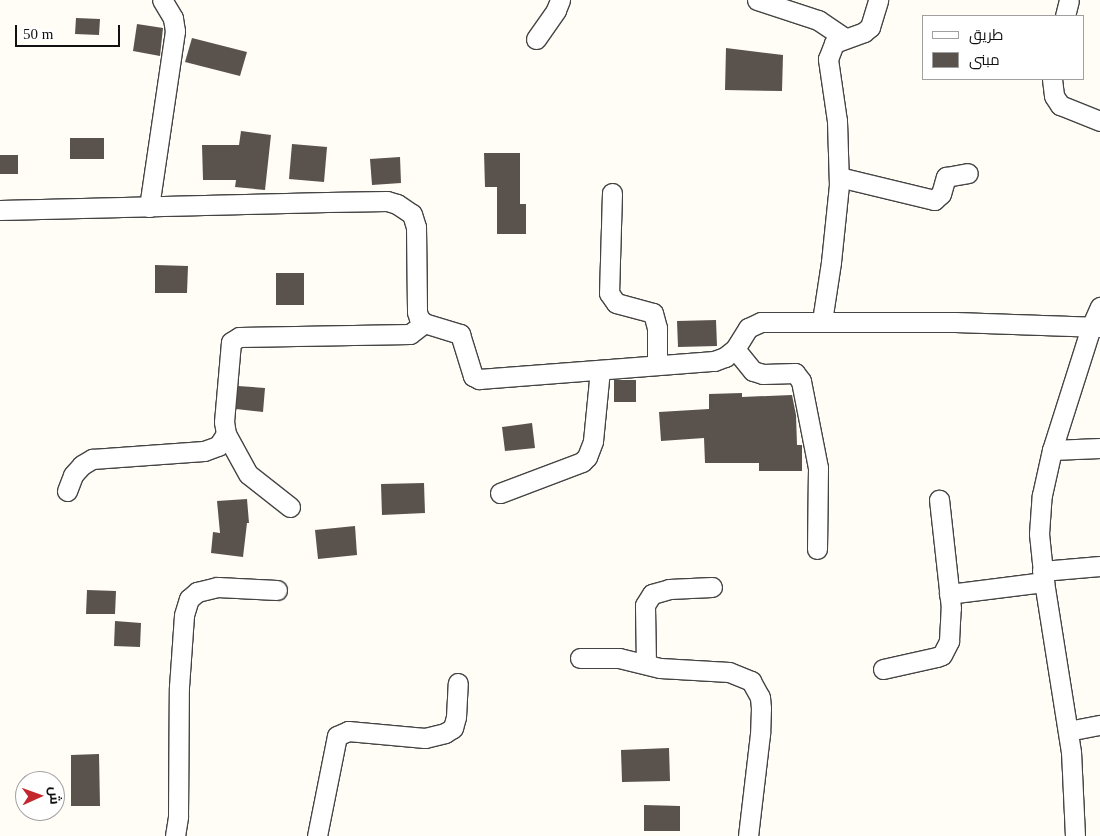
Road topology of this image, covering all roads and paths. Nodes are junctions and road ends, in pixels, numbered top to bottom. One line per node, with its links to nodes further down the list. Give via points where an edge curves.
1 (162, 0): 14 (street, via 175,32)
2 (560, 0): 8 (street)
3 (757, 0): 7 (street, via 818,20)
4 (878, 0): 7 (street, via 870,27)
5 (1069, 0): 6 (street)
6 (1065, 15)
7 (845, 38): 12 (street, via 834,43 828,59 837,121)
8 (536, 39)
9 (1052, 80): 10 (street, via 1054,96 1060,105)
10 (1100, 121)
11 (968, 173): 12 (street, via 946,176 941,194 934,200)
12 (839, 177): 17 (street, via 836,225)
13 (612, 193): 21 (street, via 609,293 616,303 653,313 657,328)
14 (149, 206): 15 (street); 18 (street, via 387,201 397,204 412,214 416,226 417,312)
15 (0, 210)
16 (1100, 307): 19 (street)
17 (822, 321): 19 (street); 20 (street, via 754,324)
18 (424, 323): 22 (street, via 460,334 473,376 478,379); 23 (street, via 410,334 234,339 229,350)
19 (1095, 327): 25 (street)
20 (735, 349): 21 (street, via 714,361); 30 (street, via 752,371 795,373 802,381 818,468)
21 (657, 366): 22 (street)
22 (600, 370): 27 (street, via 594,441 588,457)
23 (226, 434): 26 (street, via 218,446 204,451 92,460 73,475); 29 (street, via 248,474)
24 (1100, 448): 25 (street)
25 (1052, 450): 32 (street, via 1040,522)
26 (67, 491)
27 (500, 493)
28 (939, 500): 35 (street)
29 (290, 507)
30 (817, 549)
31 (1100, 566): 32 (street)
32 (1043, 577): 35 (street); 41 (street)
33 (712, 587): 37 (street, via 669,589 652,594 645,605)
34 (276, 590): 42 (street, via 217,587 197,592 189,600 184,615 179,687)
35 (949, 594): 38 (street, via 949,641 942,654)
36 (580, 658): 37 (street, via 620,658)
37 (646, 664): 44 (street, via 660,668 729,672 751,681 756,689 761,708 760,734)
38 (883, 669)
39 (458, 683): 43 (street, via 456,717 453,728 445,733 425,738 348,732 337,736)
40 (1100, 725): 41 (street)
41 (1068, 731): 45 (street)
42 (175, 836)
43 (317, 836)
44 (748, 836)
45 (1075, 836)

